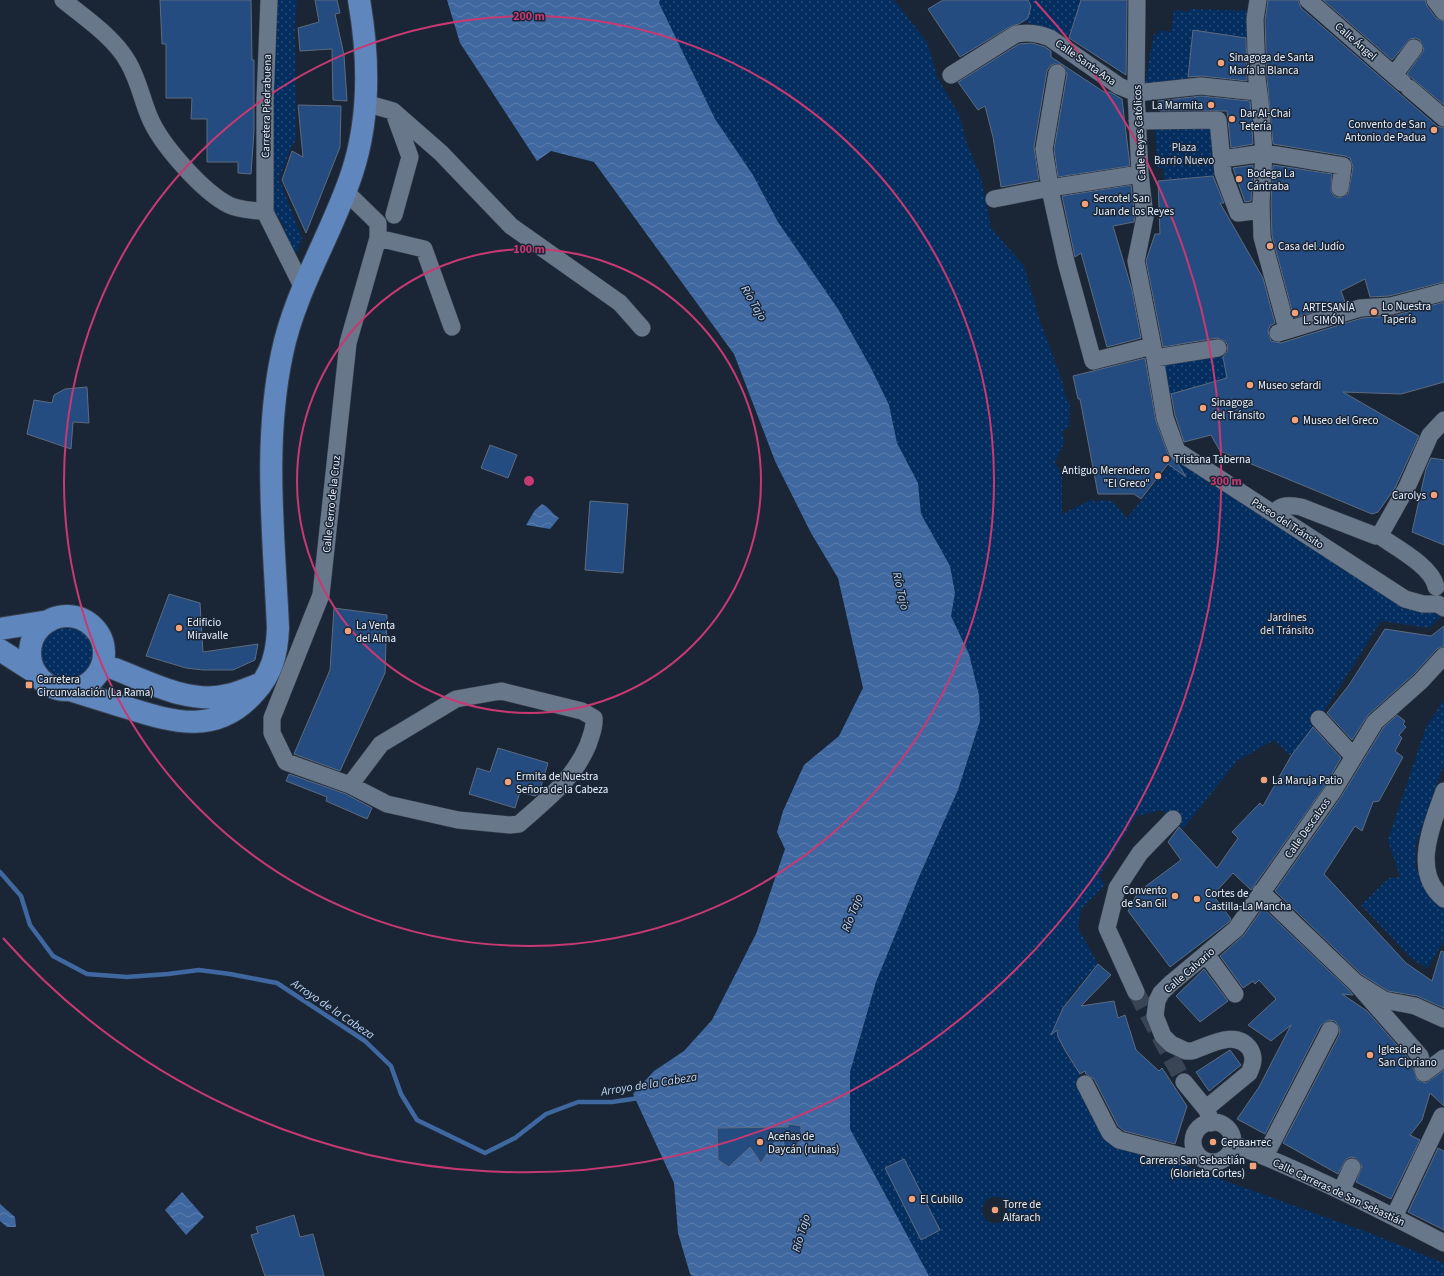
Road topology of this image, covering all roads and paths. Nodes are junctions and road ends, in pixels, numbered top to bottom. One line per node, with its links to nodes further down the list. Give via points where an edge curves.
1 (62, 0): 27 (street, via 108,38 128,61 149,118 163,141 192,178 230,206)
2 (269, 0): 27 (street, Carretera Piedrabuena, via 265,100)
3 (359, 0): 15 (main road, via 365,32)
4 (1138, 0): 14 (street, Calle Reyes Católicos)
5 (1258, 0): 13 (street, via 1255,19)
6 (1309, 0): 12 (street, Calle Ángel)
7 (1435, 0): 8 (street)
8 (1444, 12)
9 (1414, 48): 12 (street)
10 (1057, 73): 22 (street, via 1044,149)
11 (951, 75): 14 (street, Calle Santa Ana, via 1016,34 1033,33 1050,38 1119,86)
12 (1402, 82): 17 (street, Calle Ángel)
13 (1258, 92): 14 (street, via 1201,86); 19 (street)
14 (1136, 93): 18 (street, Calle Reyes Católicos)
15 (365, 103): 16 (street); 24 (main road, via 358,149)
16 (393, 110): 28 (street, via 410,158); 33 (street, via 441,153 511,226 620,303)
17 (1444, 118)
18 (1137, 121): 20 (street, via 1218,120); 21 (street, Calle Reyes Católicos)
19 (1264, 153): 20 (street); 23 (street, via 1343,166); 26 (street)
20 (1222, 159): 26 (street, via 1223,173 1238,213)
21 (1140, 174): 22 (street); 35 (street, Calle Reyes Católicos, via 1145,217 1136,262)
22 (1050, 188): 25 (street); 35 (street, via 1066,262 1093,361)
23 (1340, 188)
24 (345, 191): 29 (street, Calle Cerro de la Cruz, via 378,223); 30 (main road)
25 (994, 199)
26 (1261, 207): 31 (street, via 1262,237 1282,331 1360,308 1391,306)
27 (265, 212): 30 (street, Carretera Piedrabuena)
28 (394, 215)
29 (378, 238): 32 (street, via 424,250); 45 (street, Calle Cerro de la Cruz, via 348,343 322,595)
30 (304, 288): 43 (main road, via 292,316 282,354 272,420)
31 (1444, 292)
32 (452, 327)
33 (642, 328)
34 (1218, 348): 35 (street)
35 (1154, 352): 37 (street, Paseo del Tránsito, via 1165,418 1177,451)
36 (1444, 420): 38 (street, via 1430,435 1407,487)
37 (1274, 514): 38 (street, via 1276,510 1288,505 1300,506 1376,536); 40 (street, Paseo del Tránsito, via 1405,599 1423,604)
38 (1381, 533): 39 (street, via 1384,539 1430,573 1436,581)
39 (1436, 587)
40 (1442, 605)
41 (0, 614): 42 (main road)
42 (50, 621): 44 (main road); 48 (main road, via 70,616 90,624); 50 (main road, via 40,628 33,638 31,662)
43 (278, 628): 45 (street); 51 (main road, via 275,658)
44 (0, 629)
45 (305, 633): 56 (street, Calle Cerro de la Cruz, via 272,718 272,734 286,762)
46 (0, 650): 50 (main road)
47 (1444, 656): 55 (street, Calle Descalzos, via 1421,681 1375,722)
48 (110, 661): 51 (main road, via 182,694 227,696); 52 (main road, via 100,668 90,682); 53 (main road, via 125,686)
49 (0, 662): 50 (main road, via 24,674)
50 (36, 673): 52 (main road, via 50,686)
51 (262, 684): 53 (main road, via 243,704 214,719 185,722)
52 (70, 690): 53 (main road)
53 (160, 718)
54 (1319, 719): 55 (street)
55 (1354, 757): 59 (street, Calle Descalzos)
56 (350, 785): 56 (street, via 381,744 456,699 501,691 582,711 594,718 595,726 580,763 559,789 519,824 458,820 387,804)
57 (1444, 791): 60 (street, via 1426,853 1425,867 1430,882)
58 (1173, 819): 63 (street, via 1140,853 1117,888 1107,928)
59 (1261, 892): 61 (street, Calle Calvario, via 1236,929); 62 (street)
60 (1444, 898)
61 (1206, 954): 64 (street); 70 (street, Calle Calvario, via 1161,993 1155,1016 1163,1036 1182,1050 1192,1051 1231,1038 1244,1043 1253,1054 1249,1072 1217,1097)
62 (1355, 982): 65 (street, via 1384,1000 1415,1006); 67 (street, via 1420,1056 1424,1073)
63 (1136, 992)
64 (1235, 994)
65 (1444, 1019)
66 (1330, 1030): 74 (street)
67 (1444, 1058)
68 (1184, 1082): 70 (street)
69 (1085, 1084): 73 (street, via 1110,1133 1119,1140 1185,1157)
70 (1209, 1116): 72 (street, via 1227,1128); 73 (street, via 1196,1132 1193,1143)
71 (1443, 1117): 77 (street)
72 (1233, 1144): 73 (street, via 1228,1156 1215,1162 1202,1159); 74 (street, Calle Carreras de San Sebastián)
73 (1197, 1154)
74 (1265, 1156): 76 (street, Calle Carreras de San Sebastián)
75 (1352, 1167): 76 (street)
76 (1341, 1191): 77 (street, Calle Carreras de San Sebastián)
77 (1394, 1217): 78 (street, Calle Carreras de San Sebastián)
78 (1444, 1243)

